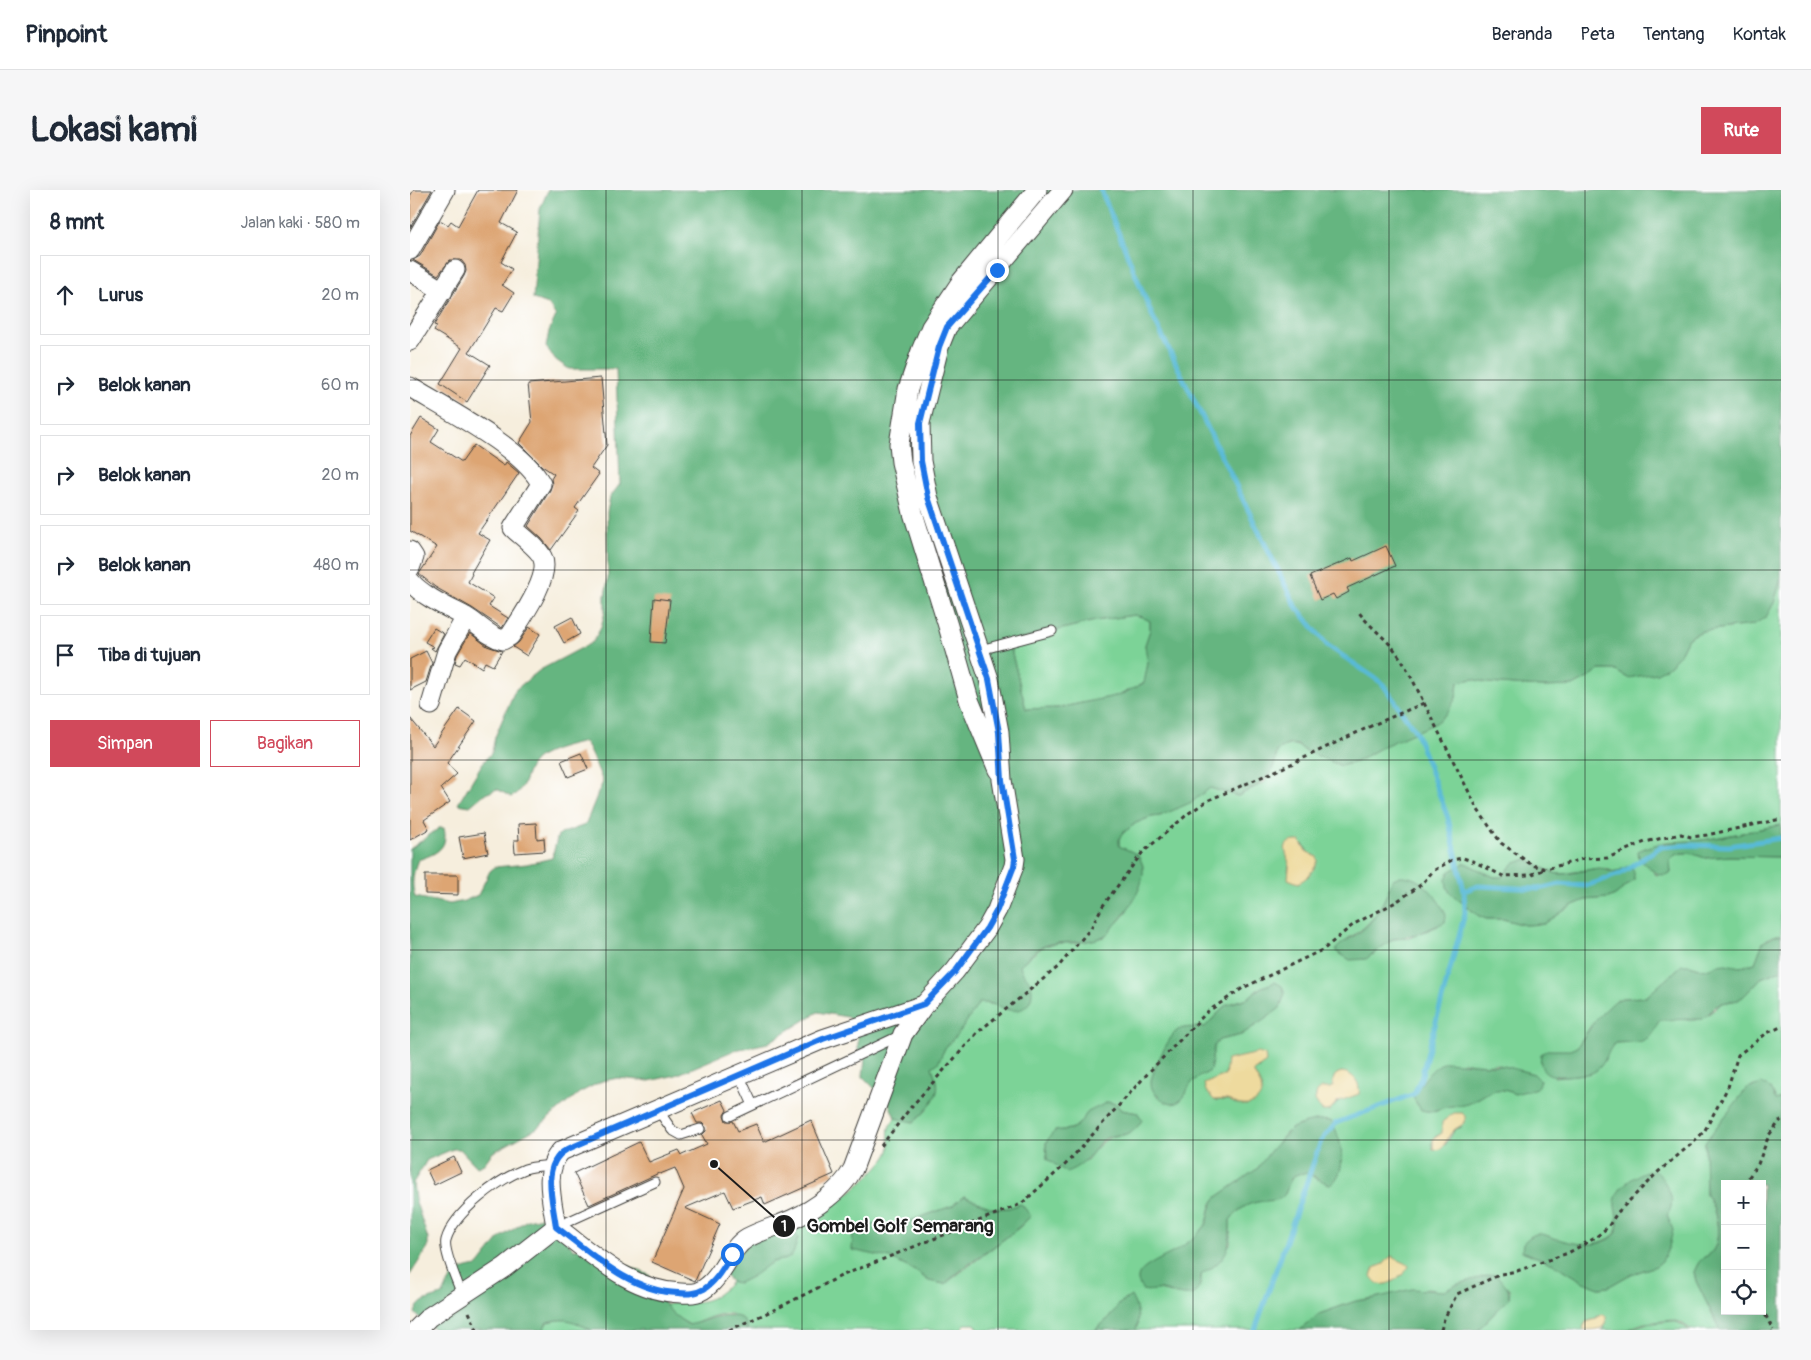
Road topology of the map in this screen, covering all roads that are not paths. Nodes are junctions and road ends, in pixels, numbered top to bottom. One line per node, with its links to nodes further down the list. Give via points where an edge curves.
1 (445, 190): 4 (street)
2 (1037, 190): 10 (street, via 962,282 930,328 908,389)
3 (1063, 190): 10 (street, via 947,327)
4 (410, 250)
5 (455, 270): 7 (street)
6 (410, 271): 7 (street)
7 (442, 291): 8 (street)
8 (410, 341)
9 (410, 387): 14 (street, via 485,432 527,465 541,484 514,528 544,560 536,592 521,619 503,640)
10 (911, 422): 15 (street, via 928,497); 16 (street, via 899,444 901,462 913,513)
11 (410, 551): 12 (street, via 414,558)
12 (410, 568)
13 (410, 581): 14 (street)
14 (466, 618): 19 (street, via 447,651)
15 (970, 619): 16 (street); 18 (street)
16 (948, 626): 20 (street, via 969,700)
17 (1052, 631): 18 (lane)
18 (980, 650): 20 (street, via 999,732)
19 (431, 705)
20 (1002, 780): 21 (street, via 1014,866 987,928 955,972)
21 (924, 1004): 22 (street); 23 (street, via 823,1039)
22 (903, 1034): 24 (lane); 30 (street, via 848,1179 833,1194 796,1218 746,1239 716,1279 704,1289 695,1294 671,1293 642,1286 596,1258)
23 (738, 1075): 24 (lane); 25 (street)
24 (753, 1105): 26 (lane)
25 (658, 1110): 27 (lane, via 672,1130 681,1135); 28 (street, via 561,1152)
26 (730, 1116)
27 (700, 1129)
28 (552, 1165): 30 (street); 31 (lane, via 526,1168 489,1189 460,1215 445,1241)
29 (655, 1182): 30 (lane)
30 (556, 1227): 31 (street, via 505,1267)
31 (462, 1295): 32 (street)
32 (416, 1330)

